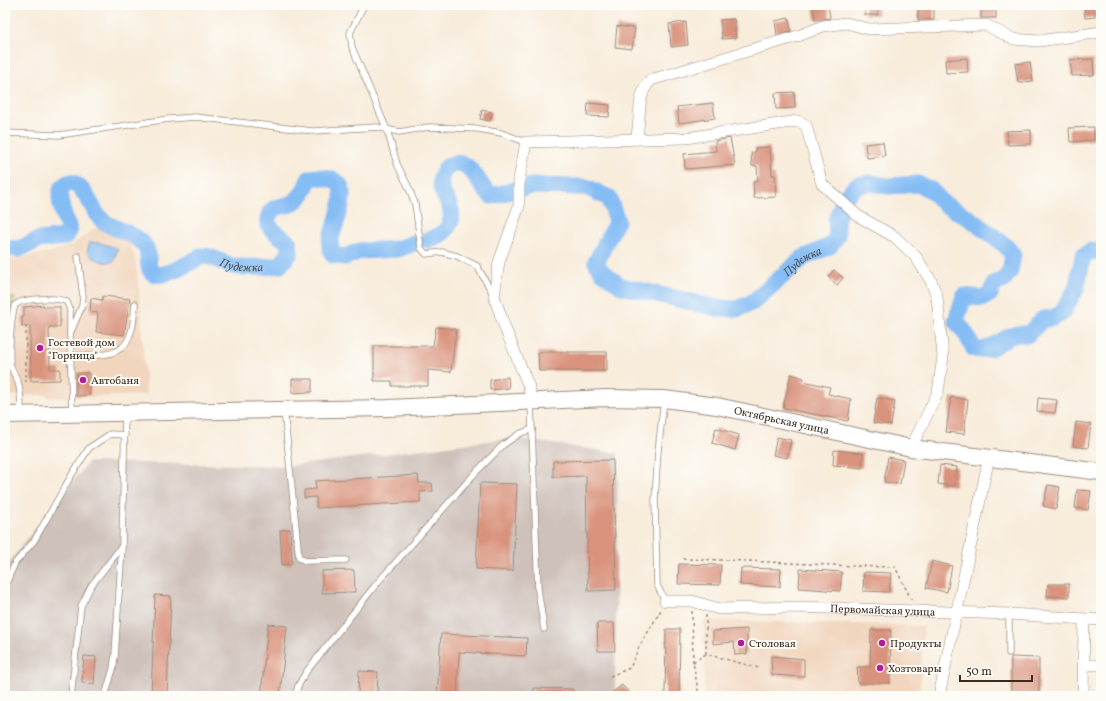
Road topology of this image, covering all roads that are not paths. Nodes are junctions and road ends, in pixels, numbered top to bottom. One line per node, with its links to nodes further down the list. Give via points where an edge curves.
1 (364, 5): 3 (lane, via 350,33 352,47)
2 (1101, 32): 5 (street, via 1039,41 1013,39 986,25 869,29 846,23 823,26 651,80 644,87)
3 (387, 130): 4 (lane, via 293,130 195,117 59,135); 6 (lane, via 399,132 429,127 479,129 501,133); 8 (lane, via 397,164 415,204 421,248 426,254 442,252 477,266)
4 (5, 133)
5 (636, 139): 6 (street); 21 (street, via 686,138 798,121 806,125 822,184 858,216 895,236 916,257 931,281 937,297 942,356 938,392)
6 (526, 142): 8 (street, via 520,180 521,197 499,262)
7 (78, 256): 10 (lane, via 82,306)
8 (494, 296): 13 (street, via 504,328 529,388)
9 (135, 304): 11 (lane, via 130,336 121,348 108,355)
10 (70, 334): 11 (lane); 17 (lane, via 70,310 67,302 59,299 25,300 15,305 10,359 20,392)
11 (71, 356): 16 (lane)
12 (664, 399): 13 (street, Октябрьская улица); 21 (street, Октябрьская улица, via 718,406); 27 (lane, via 655,499 657,585)
13 (531, 400): 14 (street, Октябрьская улица); 19 (lane)
14 (284, 410): 15 (street, Октябрьская улица); 25 (lane, via 299,558 306,561)
15 (125, 412): 16 (street, Октябрьская улица); 20 (lane)
16 (72, 413): 17 (street, Октябрьская улица)
17 (21, 414): 18 (street, Октябрьская улица)
18 (5, 415)
19 (532, 429): 32 (lane, via 538,590); 38 (lane, via 519,434 504,445 477,471 378,582 306,672)
20 (124, 435): 24 (lane); 26 (lane, via 110,434 89,448 34,541 15,563)
21 (911, 448): 22 (street, Октябрьская улица)
22 (989, 457): 23 (street, Октябрьская улица); 28 (street)
23 (1101, 472)
24 (122, 546): 36 (lane, via 91,586 81,606); 37 (lane, via 115,656)
25 (346, 560)
26 (5, 586)
27 (666, 601): 28 (street, Первомайская улица, via 692,601 719,609 797,607)
28 (956, 613): 29 (street, Первомайская улица); 39 (street)
29 (1009, 614): 30 (street, Первомайская улица); 33 (lane)
30 (1084, 620): 31 (street, Первомайская улица); 34 (street)
31 (1101, 620)
32 (544, 629)
33 (1009, 653)
34 (1084, 665): 35 (street); 40 (street)
35 (1101, 665)
36 (71, 696)
37 (105, 696)
38 (295, 696)
39 (939, 696)
40 (1083, 696)

